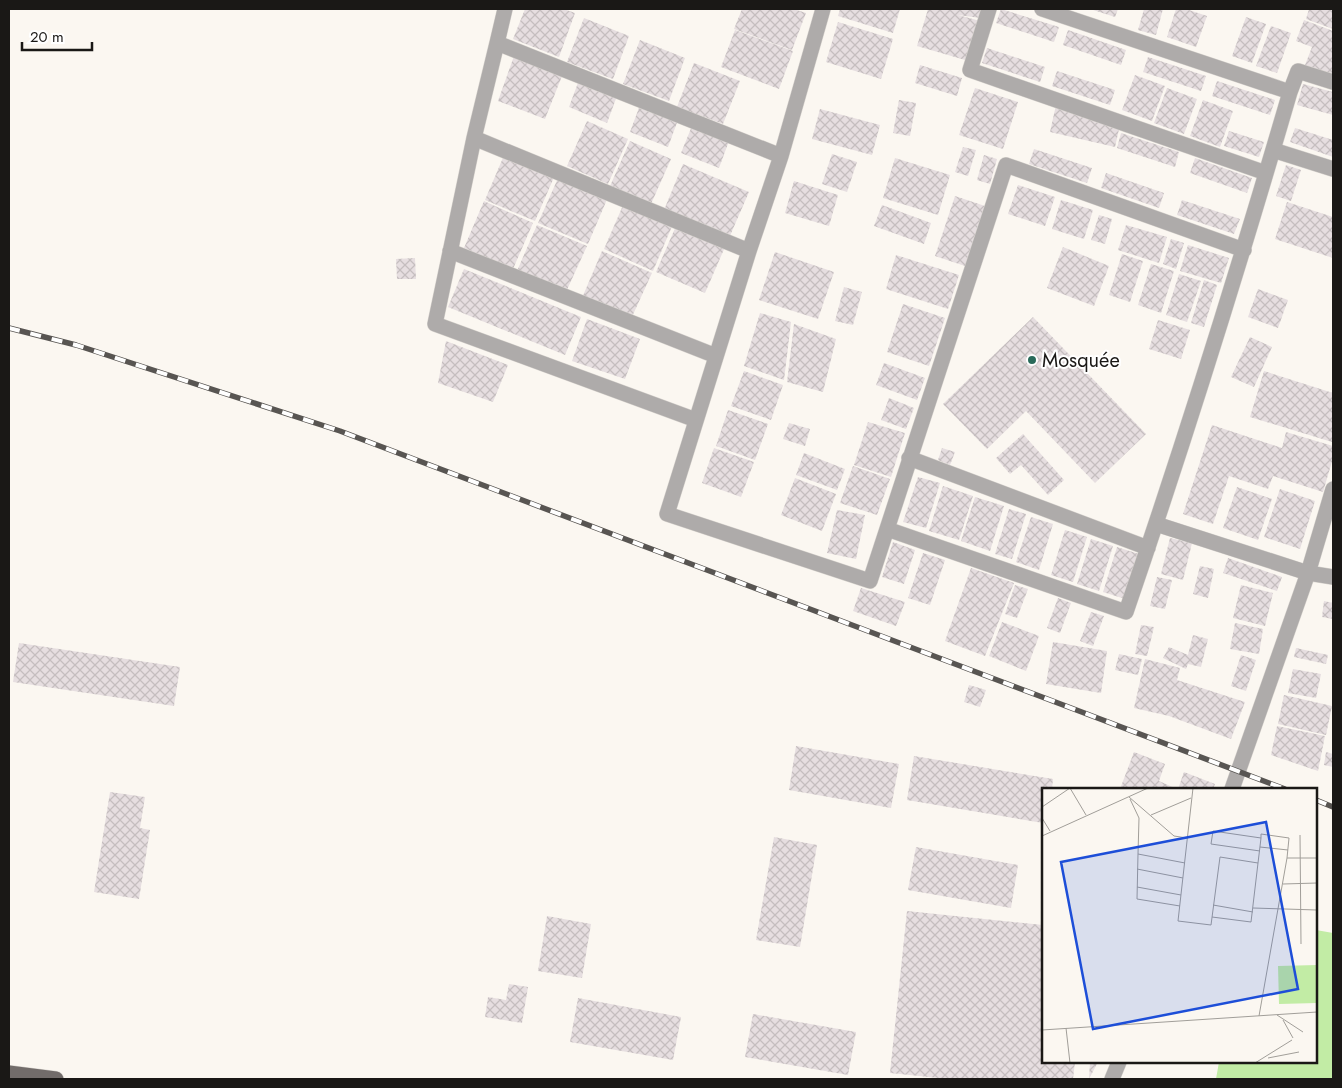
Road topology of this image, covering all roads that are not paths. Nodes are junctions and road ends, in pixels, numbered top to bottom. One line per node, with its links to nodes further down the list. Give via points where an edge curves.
1 (505, 9): 5 (street)
2 (823, 9): 10 (street)
3 (989, 9): 12 (street, via 970,70)
4 (1042, 9): 7 (street)
5 (497, 43): 8 (street); 10 (street)
6 (1333, 82): 7 (street, via 1298,71)
7 (1290, 92): 9 (street)
8 (474, 138): 14 (street); 15 (street)
9 (1273, 150): 11 (street); 12 (street)
10 (781, 156): 15 (street)
11 (1333, 169)
12 (1266, 173): 13 (street)
13 (1244, 250): 18 (street, via 1006,165); 20 (street)
14 (450, 251): 16 (street); 17 (street, via 435,324)
15 (749, 251): 16 (street)
16 (716, 356): 17 (street)
17 (696, 420): 21 (street, via 667,514 870,581)
18 (909, 458): 21 (street); 22 (street)
19 (1333, 489): 23 (street)
20 (1156, 524): 22 (street); 23 (street)
21 (887, 529): 22 (street, via 1126,612)
22 (1148, 548)
23 (1308, 572): 24 (street); 25 (street)
24 (1333, 577)
25 (1232, 788)
26 (1120, 1063): 29 (street)
27 (9, 1073): 28 (main road)
28 (56, 1079)
29 (1112, 1079)

